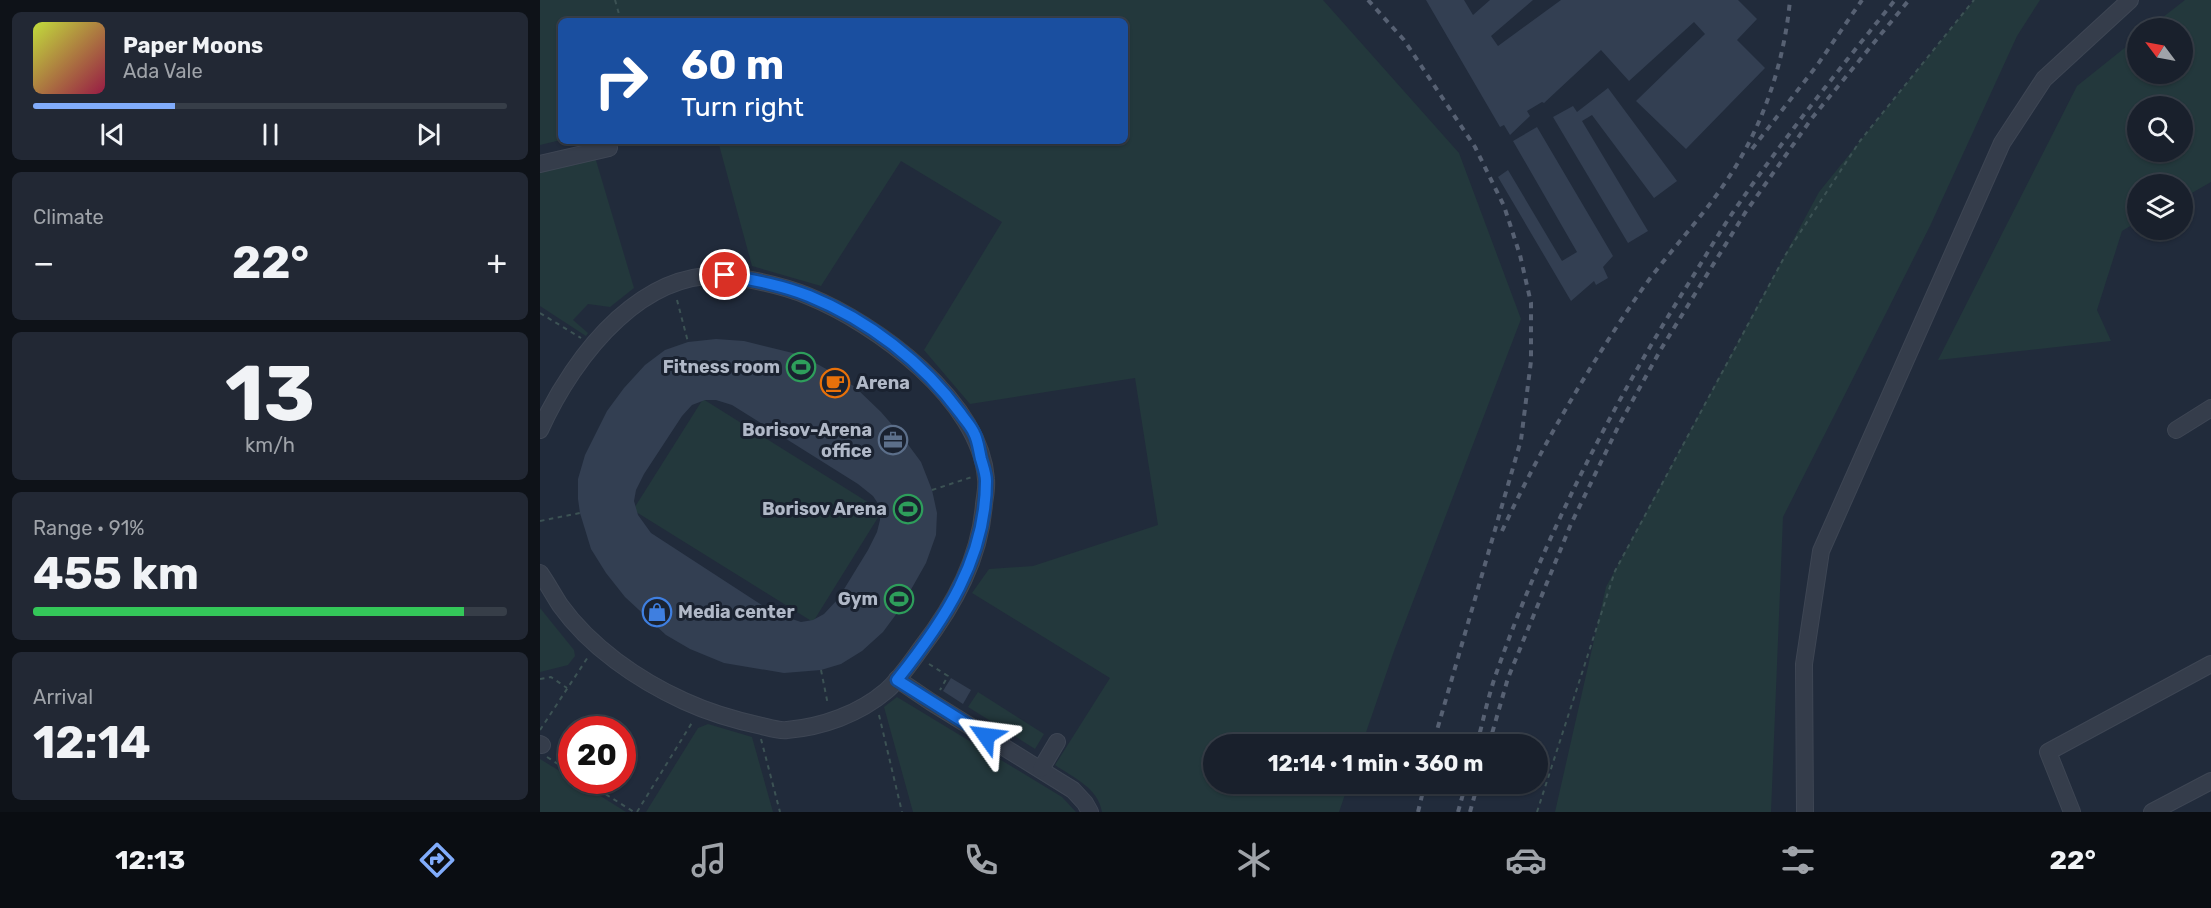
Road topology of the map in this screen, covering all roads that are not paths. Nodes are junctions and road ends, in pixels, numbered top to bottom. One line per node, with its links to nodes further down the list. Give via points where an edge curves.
1 (2130, 0): 14 (street, via 2044,79 2002,142 1821,551 1804,664)
2 (609, 148): 3 (street)
3 (540, 164)
4 (2211, 408): 6 (street)
5 (541, 426): 9 (street, via 570,377 619,317 655,291 694,277 725,275 799,292 896,347 926,372 974,434 986,479 981,537 965,579 935,630)
6 (2175, 430)
7 (540, 573): 9 (street, via 561,606 614,658 642,679 711,714 782,730 820,725 864,706)
8 (2211, 664): 15 (street, via 2048,752)
9 (897, 680): 11 (street)
10 (1057, 742): 11 (street)
11 (1041, 770): 13 (street, via 1073,790)
12 (2211, 781): 16 (street)
13 (1090, 812)
14 (1805, 812)
15 (2072, 812)
16 (2152, 812)

